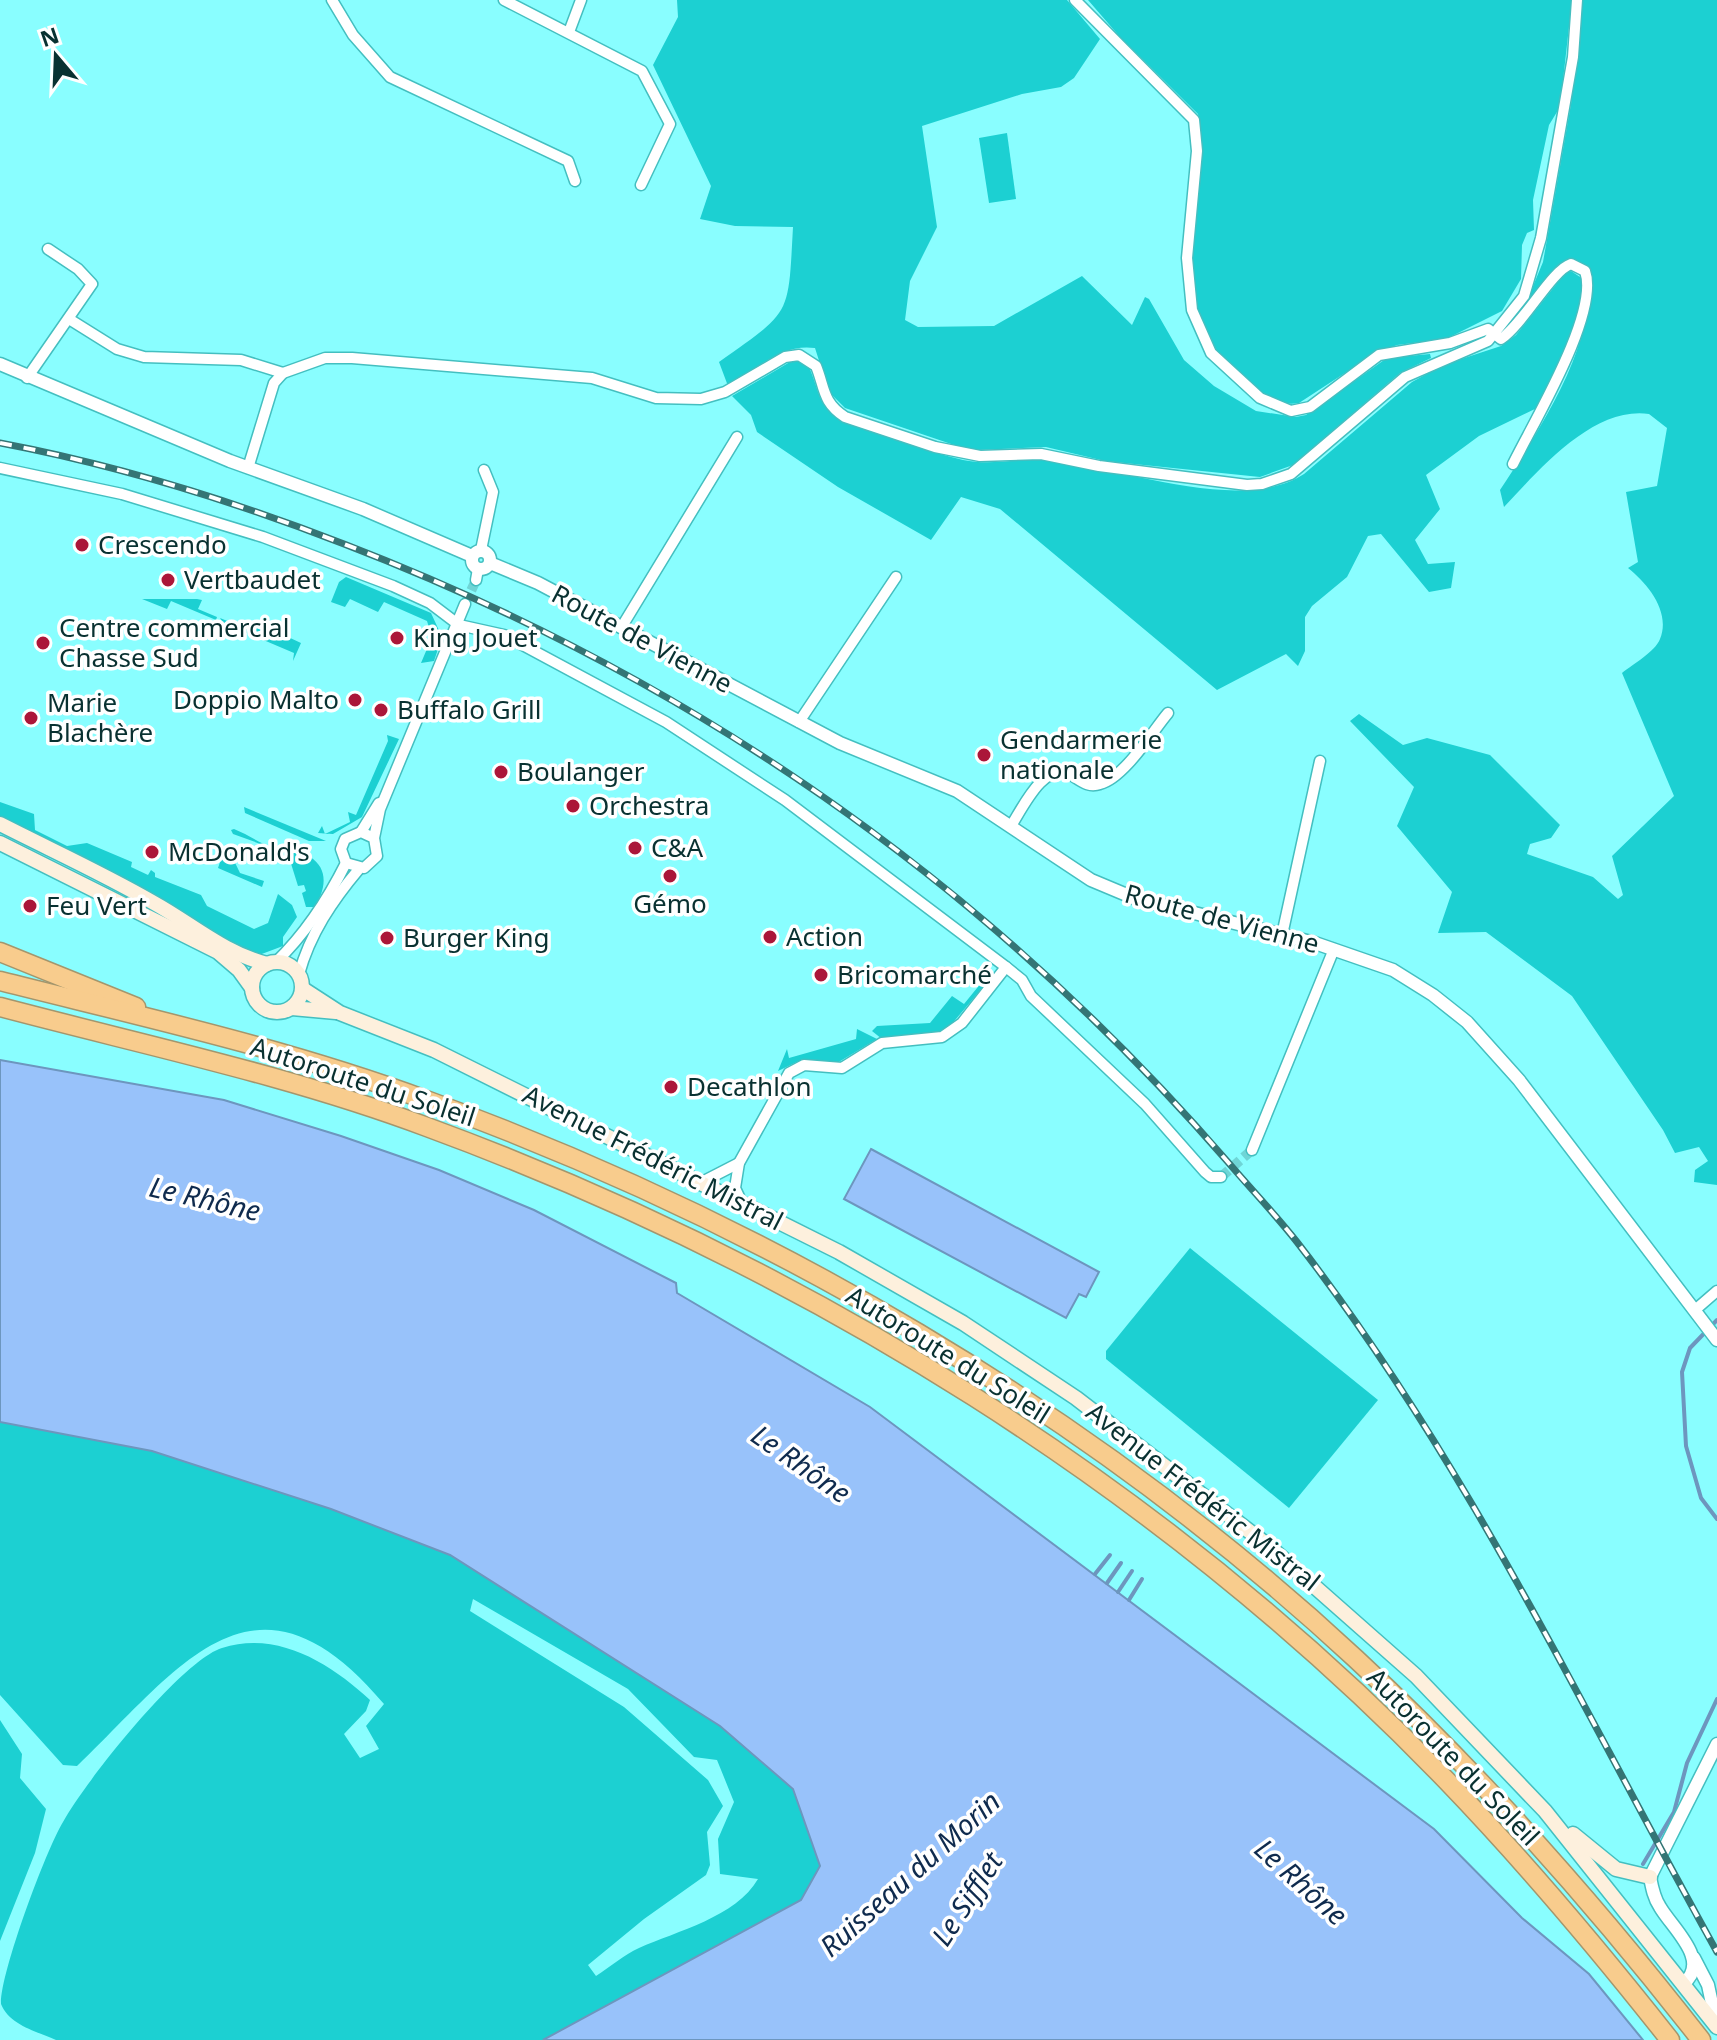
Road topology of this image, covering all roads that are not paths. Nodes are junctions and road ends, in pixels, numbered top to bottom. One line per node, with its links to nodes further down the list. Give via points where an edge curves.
1 (332, 0): 7 (street, via 353,35 390,77 568,161)
2 (504, 0): 6 (street)
3 (581, 0): 6 (street)
4 (1075, 0): 11 (street, via 1194,120 1197,151 1187,258 1192,310 1211,353 1260,398 1291,411 1310,407 1379,355 1450,343 1488,329)
5 (1577, 0): 11 (street, via 1573,57 1537,260 1524,296)
6 (569, 32): 8 (street, via 642,71 670,124)
7 (575, 181)
8 (641, 185)
9 (48, 249): 10 (street, via 92,284)
10 (69, 319): 13 (street, via 117,349 144,357 241,360); 14 (street)
11 (1495, 336): 13 (street, via 1405,377 1291,474 1262,484 1099,466 1041,454 980,456 935,447 845,417 822,393 816,366 799,355 701,399 656,398 592,378 352,358 325,358); 16 (street, via 1501,339 1513,331 1565,266 1585,271 1588,286 1577,333)
12 (0, 364): 14 (street, Route de Vienne)
13 (283, 373): 18 (street, via 268,398)
14 (27, 378): 18 (street, Route de Vienne)
15 (737, 437): 24 (street)
16 (1513, 464)
17 (0, 468): 23 (street, via 122,494 263,537 393,586 430,603)
18 (248, 468): 20 (street, Route de Vienne, via 363,509)
19 (484, 470): 20 (street, via 493,492)
20 (479, 564): 24 (street, Route de Vienne, via 538,583)
21 (896, 577): 26 (street)
22 (465, 604): 23 (street)
23 (459, 625): 28 (street); 41 (street, via 504,635 666,722 808,817)
24 (621, 628): 26 (street, Route de Vienne)
25 (1168, 713): 30 (street, via 1117,775 1099,785 1084,784 1067,772 1054,773 1041,780)
26 (799, 722): 30 (street, Route de Vienne, via 957,791)
27 (1320, 761): 37 (street)
28 (387, 790): 31 (street); 32 (street)
29 (0, 824): 40 (main road, via 156,904 212,941 246,958)
30 (1011, 826): 37 (street, Route de Vienne, via 1091,880 1134,898)
31 (361, 832): 32 (street); 34 (street, via 342,844)
32 (374, 838): 35 (street, via 375,860)
33 (0, 843): 44 (main road, via 218,952)
34 (346, 863): 35 (street); 36 (street)
35 (359, 869): 36 (street)
36 (313, 925): 40 (street); 42 (street)
37 (1282, 935): 38 (street, Route de Vienne)
38 (1334, 949): 52 (street); 58 (street, Route de Vienne, via 1393,970 1467,1022 1519,1080)
39 (0, 952): 50 (highway, via 107,992)
40 (272, 963): 42 (main road, via 286,963); 44 (main road, via 254,976)
41 (1006, 967): 53 (street, via 962,1023 942,1037 882,1043 842,1068 795,1068); 54 (street, via 1145,1104 1205,1172)
42 (299, 974): 45 (main road)
43 (0, 981): 50 (highway, Autoroute du Soleil)
44 (252, 988): 47 (main road, via 258,1004 268,1011)
45 (303, 989): 47 (main road); 48 (main road, Avenue Frédéric Mistral)
46 (0, 1007): 49 (highway, Autoroute du Soleil)
47 (292, 1008): 48 (main road, Avenue Frédéric Mistral)
48 (340, 1013): 55 (main road, Avenue Frédéric Mistral, via 434,1050)
49 (38, 1017): 51 (highway); 66 (highway, Autoroute du Soleil, via 305,1087 523,1164 721,1253 938,1374 1172,1536 1325,1664 1492,1828)
50 (167, 1023): 67 (highway, Autoroute du Soleil, via 420,1098 613,1175 822,1278 1013,1393 1184,1515 1353,1657 1511,1814)
51 (0, 1024)
52 (1252, 1150)
53 (739, 1163): 55 (street); 56 (street, via 735,1188)
54 (1221, 1177)
55 (702, 1182): 56 (main road, Avenue Frédéric Mistral)
56 (742, 1203): 61 (main road, Avenue Frédéric Mistral, via 903,1288 1076,1398 1368,1630)
57 (1717, 1291): 58 (street)
58 (1695, 1310): 59 (street, Route de Vienne)
59 (1715, 1337)
60 (1717, 1744): 62 (street)
61 (1545, 1811): 62 (main road, via 1616,1869); 64 (main road)
62 (1652, 1871): 63 (street, via 1658,1904)
63 (1690, 1952): 64 (street, via 1694,1965); 65 (street, via 1708,1985)
64 (1683, 1984): 65 (main road)
65 (1717, 2027)
66 (1670, 2040)
67 (1701, 2040)

